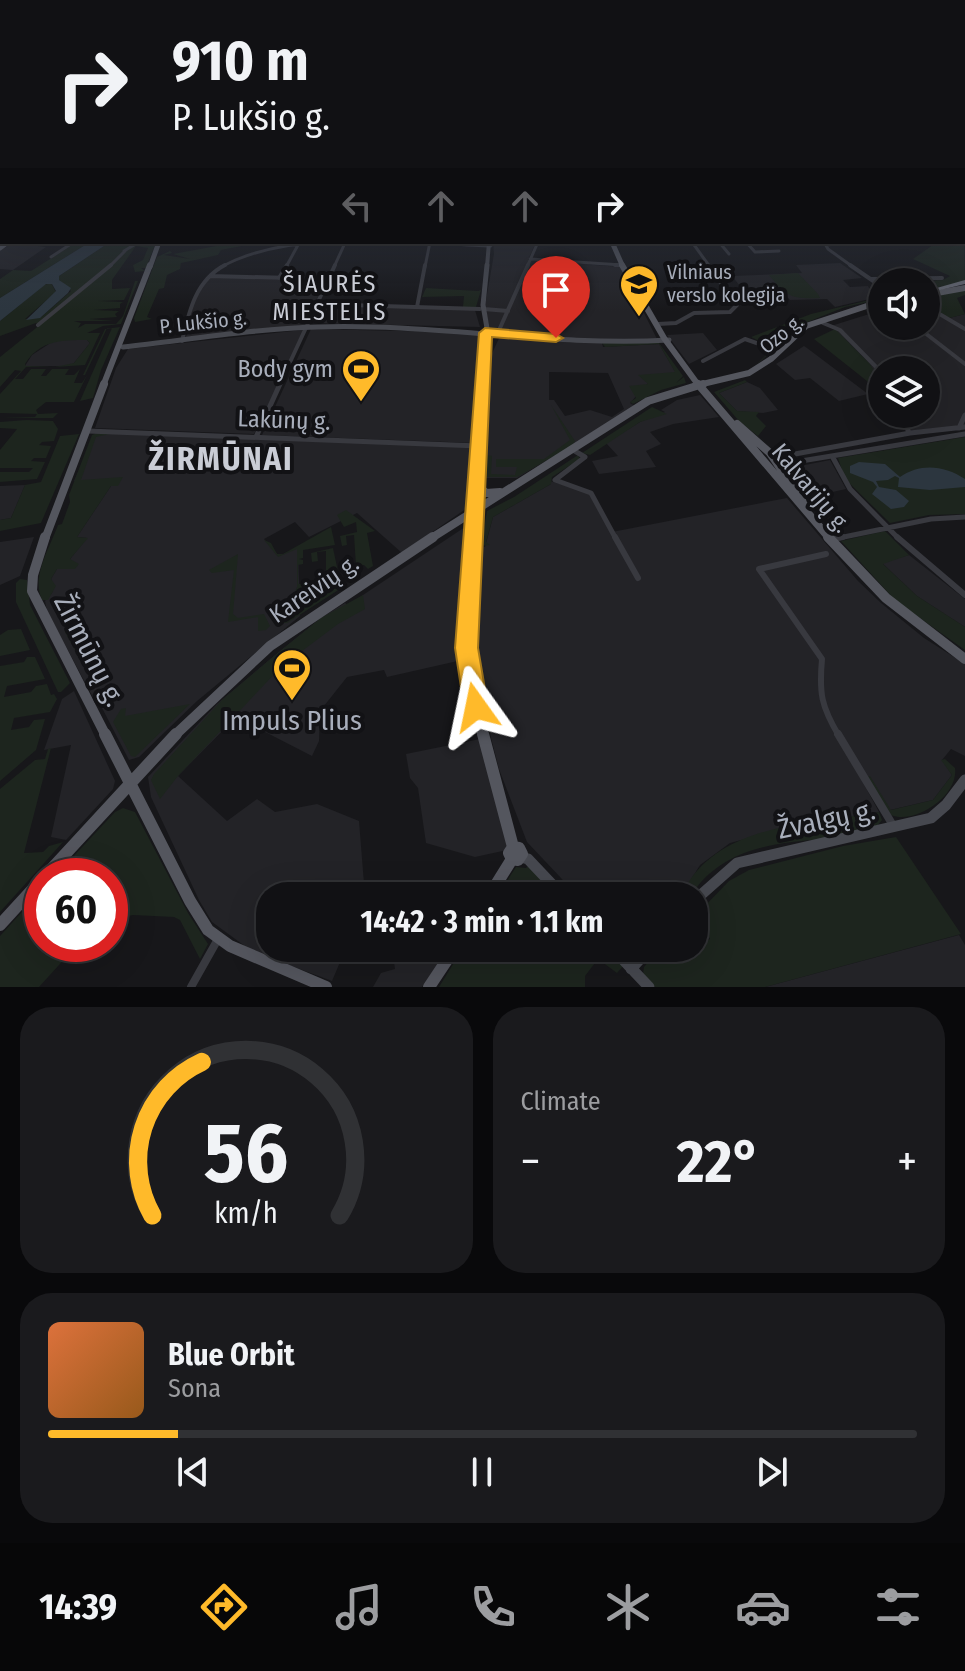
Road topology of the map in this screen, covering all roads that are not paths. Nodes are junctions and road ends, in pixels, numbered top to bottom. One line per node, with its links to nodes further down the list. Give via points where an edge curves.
1 (70, 244): 16 (street)
2 (136, 244): 36 (street)
3 (158, 244): 44 (main road, Žirmūnų g.)
4 (298, 244): 19 (street, via 250,253); 21 (street)
5 (345, 244): 22 (street)
6 (430, 244): 27 (street)
7 (490, 244): 28 (main road)
8 (537, 244): 17 (street)
9 (613, 244): 18 (main road, Kalvarijų g.)
10 (693, 244): 35 (street, via 737,303 733,311 694,313)
11 (721, 244): 15 (street)
12 (748, 244): 13 (street, via 755,252 779,251)
13 (773, 244)
14 (826, 244): 20 (street)
15 (729, 254)
16 (51, 257)
17 (530, 259): 18 (street); 31 (street)
18 (622, 265): 33 (main road, Kalvarijų g.)
19 (210, 273): 21 (street); 43 (street, via 192,300)
20 (868, 277)
21 (279, 278): 22 (street)
22 (329, 279): 26 (street)
23 (965, 285): 24 (highway); 25 (main road)
24 (940, 288)
25 (940, 290)
26 (317, 304): 27 (street); 37 (street)
27 (417, 307): 28 (street)
28 (482, 308): 31 (street); 40 (main road)
29 (868, 308): 45 (main road, Ozo g., via 806,326)
30 (868, 309): 34 (main road, Ozo g.)
31 (508, 311): 38 (street)
32 (940, 315): 39 (street)
33 (652, 318): 35 (main road, Kalvarijų g.); 41 (main road, Kalvarijų g.)
34 (832, 323): 46 (street); 49 (main road, Ozo g., via 800,336 757,373)
35 (658, 324): 41 (main road, Kalvarijų g.)
36 (38, 325)
37 (309, 327): 40 (main road, P. Lukšio g.); 43 (main road, P. Lukšio g.); 56 (street)
38 (500, 328)
39 (965, 328)
40 (485, 333): 41 (main road, P. Lukšio g., via 610,343); 58 (main road)
41 (666, 340): 49 (main road, Kalvarijų g.)
42 (934, 340): 48 (street)
43 (182, 341): 44 (main road, P. Lukšio g.)
44 (120, 348): 53 (main road, Žirmūnų g.)
45 (779, 351): 47 (street, via 745,339); 49 (main road, Ozo g., via 749,373)
46 (868, 357)
47 (703, 361)
48 (965, 364)
49 (700, 386): 59 (main road, Kareivių g., via 656,398); 61 (main road, Kalvarijų g.); 62 (main road, Kalvarijų g.)
50 (965, 415): 52 (street)
51 (908, 428): 54 (street)
52 (962, 428): 54 (street)
53 (88, 431): 56 (street, Lakūnų g.); 76 (main road, Žirmūnų g., via 44,541 32,591)
54 (910, 433): 57 (street); 61 (street)
55 (965, 434): 57 (street)
56 (256, 437): 58 (street, Lakūnų g.)
57 (915, 440): 60 (street)
58 (479, 446): 63 (main road)
59 (572, 449): 64 (main road, Kareivių g.); 72 (street, via 585,457 555,480 591,493)
60 (832, 455): 61 (street); 69 (street, via 845,484)
61 (777, 461): 62 (street); 70 (main road, Kalvarijų g.)
62 (764, 463): 74 (main road, Kalvarijų g., via 871,588 919,628)
63 (477, 484): 64 (main road, via 486,493); 65 (main road)
64 (505, 491): 65 (main road, Kareivių g.)
65 (475, 509): 67 (main road, Kareivių g.); 68 (main road)
66 (965, 517): 69 (street)
67 (456, 522): 68 (main road, via 468,520); 76 (main road, Kareivių g., via 262,652)
68 (474, 526): 78 (main road, via 467,663)
69 (887, 528): 70 (street); 73 (street)
70 (833, 539): 74 (main road, Kalvarijų g., via 890,600)
71 (826, 554): 77 (street, via 759,569 822,659 819,690 825,712)
72 (638, 578)
73 (965, 595)
74 (965, 656)
75 (965, 780): 77 (main road, Žvalgų g., via 940,812)
76 (130, 784): 79 (main road, Kareivių g.); 85 (main road, Žirmūnų g., via 190,901)
77 (895, 828): 82 (main road, Žvalgų g., via 737,863)
78 (515, 854): 80 (main road); 81 (main road, via 528,859)
79 (62, 858)
80 (498, 882)
81 (550, 882)
82 (708, 887)
83 (24, 899): 84 (main road, Kareivių g.)
84 (0, 925)
85 (218, 939): 90 (street); 91 (main road, Žirmūnų g.)
86 (446, 962): 92 (main road)
87 (625, 962): 89 (main road)
88 (637, 962): 89 (main road)
89 (631, 969): 93 (main road)
90 (191, 987)
91 (326, 987)
92 (429, 987)
93 (649, 987)

